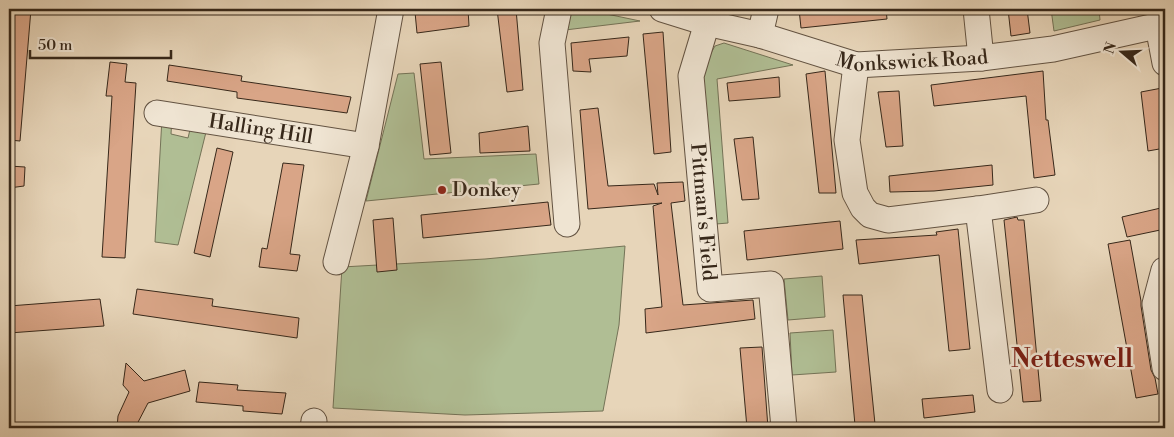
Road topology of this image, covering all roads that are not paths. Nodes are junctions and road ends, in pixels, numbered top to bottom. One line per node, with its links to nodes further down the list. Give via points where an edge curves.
1 (391, 9): 13 (street)
2 (559, 9): 16 (street, via 552,43)
3 (662, 9): 6 (street, Monkswick Road)
4 (766, 9): 8 (street)
5 (976, 9): 9 (street)
6 (707, 23): 8 (street, Monkswick Road); 21 (street, Pittman's Field, via 691,76 710,289 771,284)
7 (1162, 25): 9 (street, Monkswick Road, via 1053,49); 10 (street)
8 (760, 35): 11 (street, Monkswick Road)
9 (981, 58): 11 (street, Monkswick Road)
10 (1165, 63)
11 (856, 65): 15 (street, via 848,140 854,193 863,208 870,215 888,220)
12 (157, 113): 13 (street, Halling Hill)
13 (366, 146): 17 (street)
14 (1036, 200): 15 (street)
15 (978, 209): 20 (street)
16 (567, 224)
17 (336, 262)
18 (1165, 270): 19 (street, via 1155,304)
19 (1165, 368)
20 (1000, 390)
21 (784, 428)

